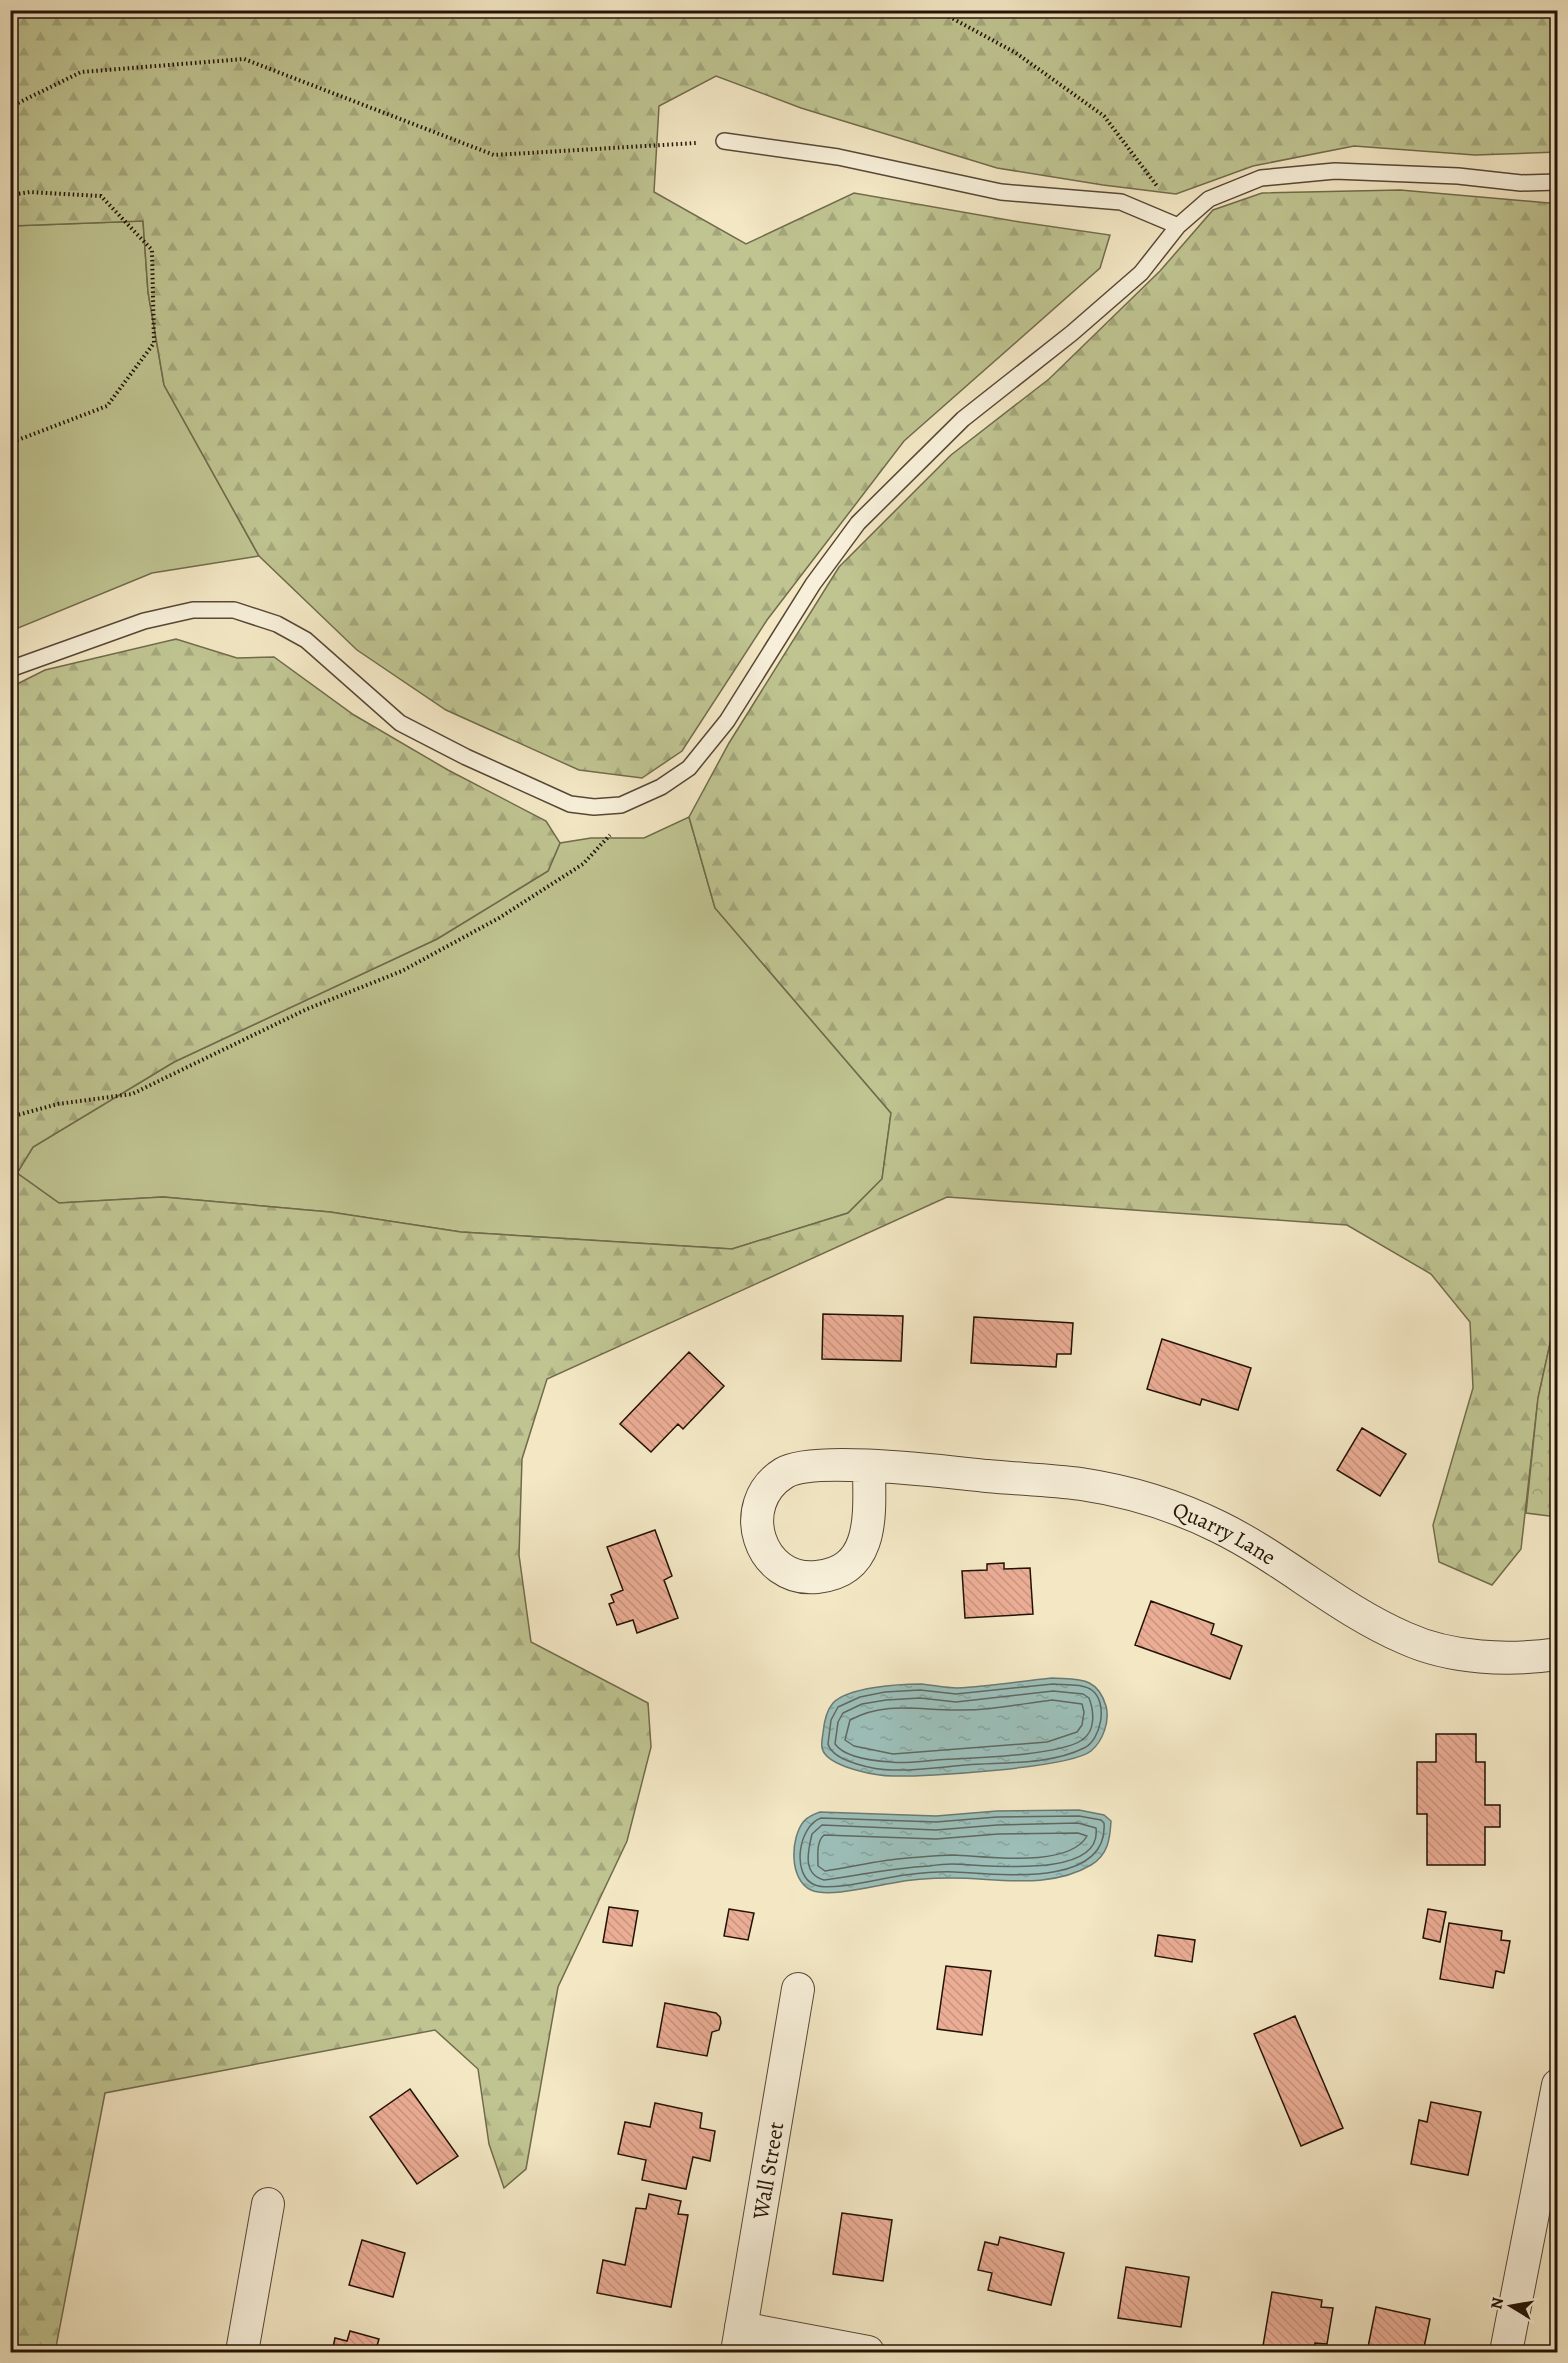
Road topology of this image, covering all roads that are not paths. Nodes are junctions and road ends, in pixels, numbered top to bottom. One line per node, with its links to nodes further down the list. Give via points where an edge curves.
1 (724, 141): 3 (lane, via 838,157 1001,192 1121,202)
2 (1557, 182): 3 (lane, via 1335,171 1261,178 1209,199)
3 (1178, 226): 4 (lane, via 1141,273 963,419 858,524 813,584 727,721 689,768 662,787 621,806 570,804 466,757 400,723 306,640 277,624 234,610 193,610 144,621)
4 (10, 669)
5 (869, 1466): 6 (street, Quarry Lane, via 1083,1484 1129,1494 1219,1527 1406,1639 1450,1652 1496,1657)
6 (1557, 1654)
7 (798, 1989): 10 (street, Wall Street)
8 (1557, 2085): 13 (street)
9 (268, 2204): 11 (street)
10 (739, 2340): 12 (street)
11 (242, 2352)
12 (868, 2352)
13 (1506, 2352)

